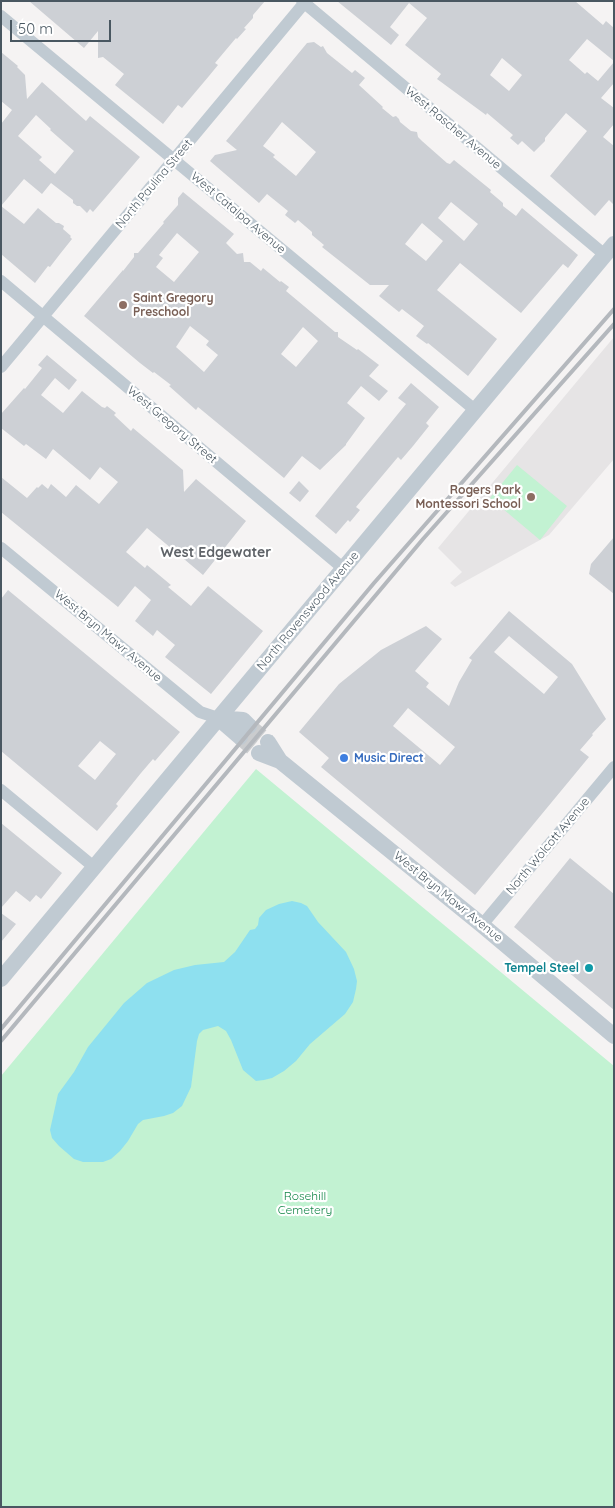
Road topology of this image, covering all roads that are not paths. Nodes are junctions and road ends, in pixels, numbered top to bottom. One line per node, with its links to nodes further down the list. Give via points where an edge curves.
1 (304, 2): 3 (street, North Paulina Street); 4 (street, West Rascher Avenue)
2 (1, 16): 3 (street, West Catalpa Avenue)
3 (174, 160): 6 (street, North Paulina Street); 8 (street, West Catalpa Avenue)
4 (609, 249): 8 (street, North Ravenswood Avenue)
5 (1, 281): 6 (street, West Gregory Street)
6 (44, 317): 7 (street, North Paulina Street); 10 (street, West Gregory Street)
7 (1, 367)
8 (474, 410): 10 (street, North Ravenswood Avenue)
9 (4, 555): 11 (street, West Bryn Mawr Avenue, via 200,712)
10 (344, 569): 11 (street, North Ravenswood Avenue)
11 (218, 718): 12 (street, West Bryn Mawr Avenue, via 242,720); 16 (street, North Ravenswood Avenue)
12 (245, 732)
13 (263, 748): 17 (street, West Bryn Mawr Avenue)
14 (614, 767): 17 (street, North Wolcott Avenue)
15 (1, 790): 16 (street)
16 (94, 868): 18 (street, North Ravenswood Avenue)
17 (482, 925): 19 (street, West Bryn Mawr Avenue)
18 (1, 978)
19 (614, 1036)

